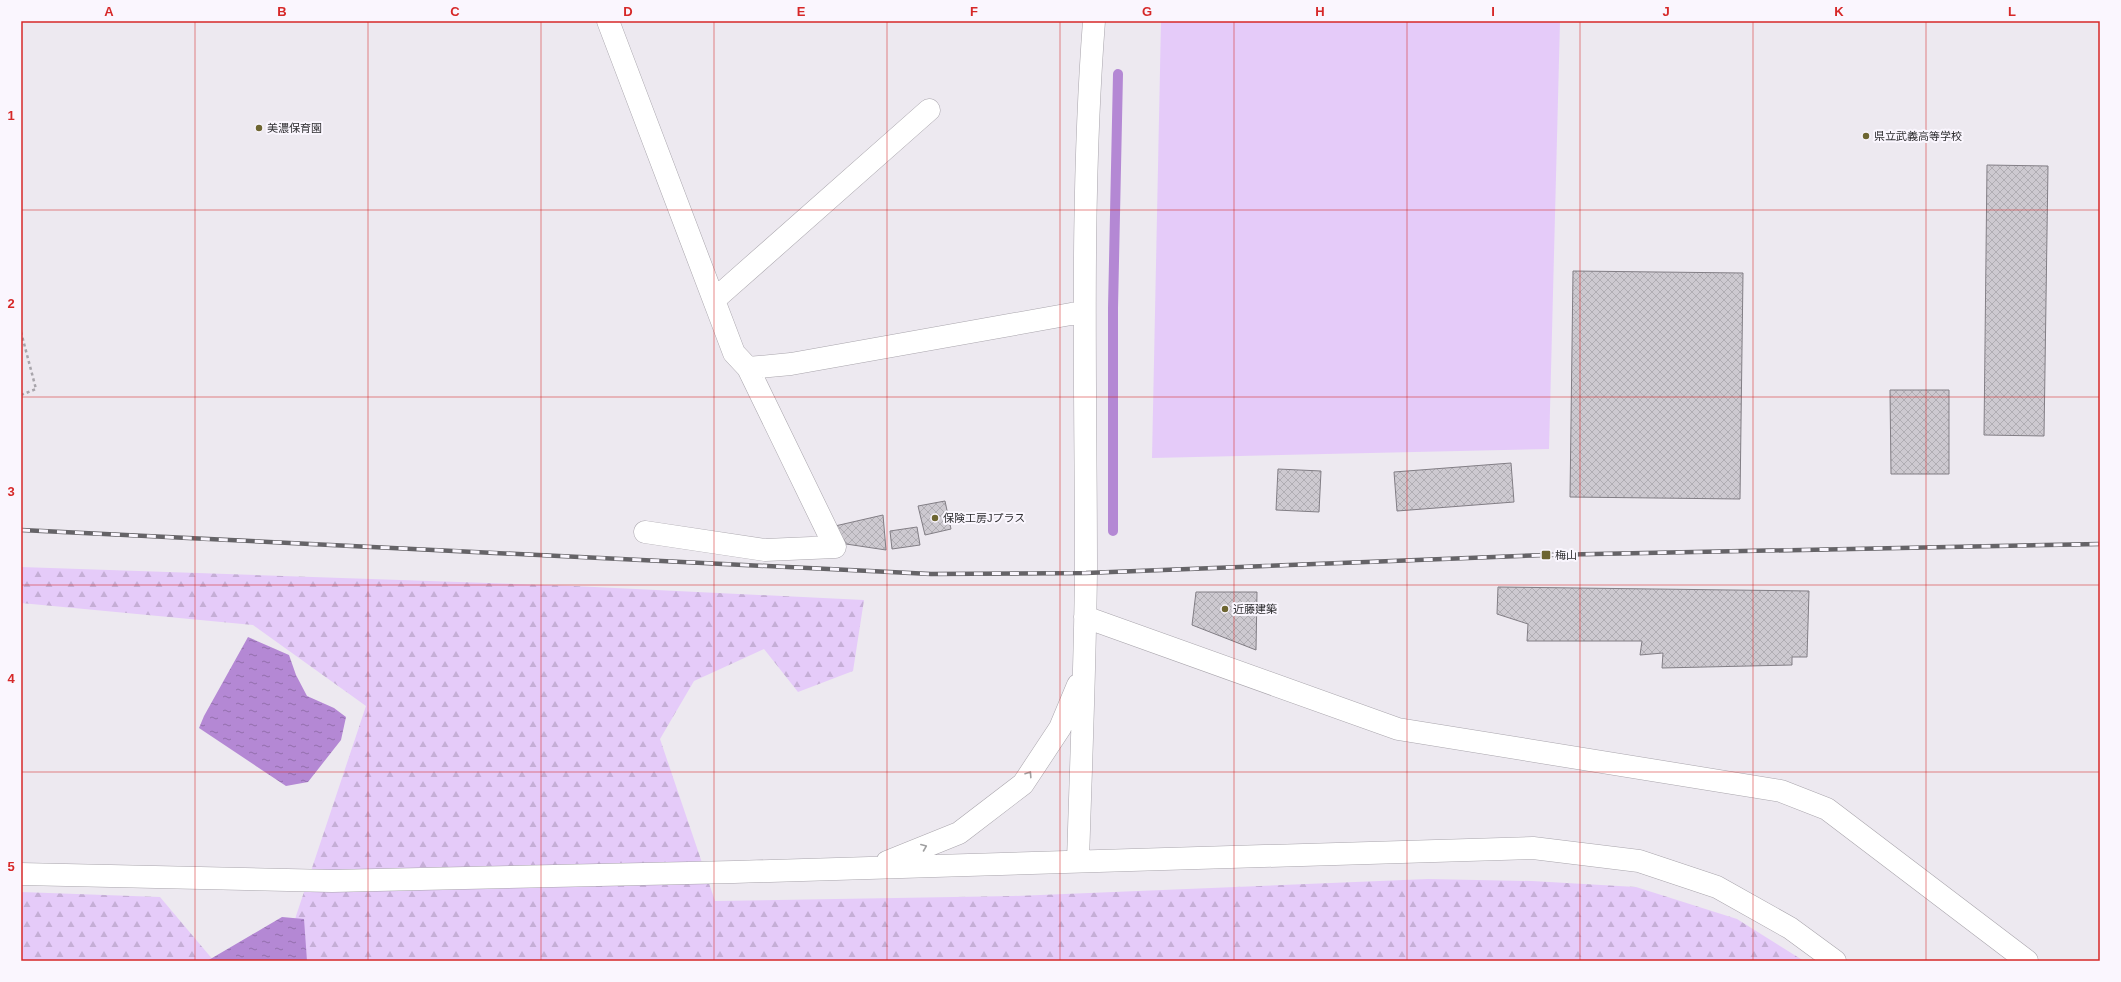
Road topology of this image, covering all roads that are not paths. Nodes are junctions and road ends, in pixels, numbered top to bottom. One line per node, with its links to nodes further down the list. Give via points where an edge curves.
1 (608, 21): 4 (street)
2 (1094, 21): 5 (street, via 1089,88)
3 (929, 110): 4 (street)
4 (714, 300): 6 (street, via 734,353)
5 (1084, 314): 6 (street, via 1071,314 791,364); 8 (street)
6 (748, 368): 7 (street, via 835,547 765,550)
7 (645, 532)
8 (1085, 617): 9 (street); 14 (street, via 1398,729 1781,791 1827,809)
9 (1083, 673): 10 (street); 11 (street, one-way to 9, via 959,833 1023,784 1060,728)
10 (1078, 861): 11 (street); 13 (street, via 1533,848 1631,860 1716,887 1790,928)
11 (875, 867): 12 (street, via 332,881)
12 (21, 874)
13 (1835, 961)
14 (2027, 961)

